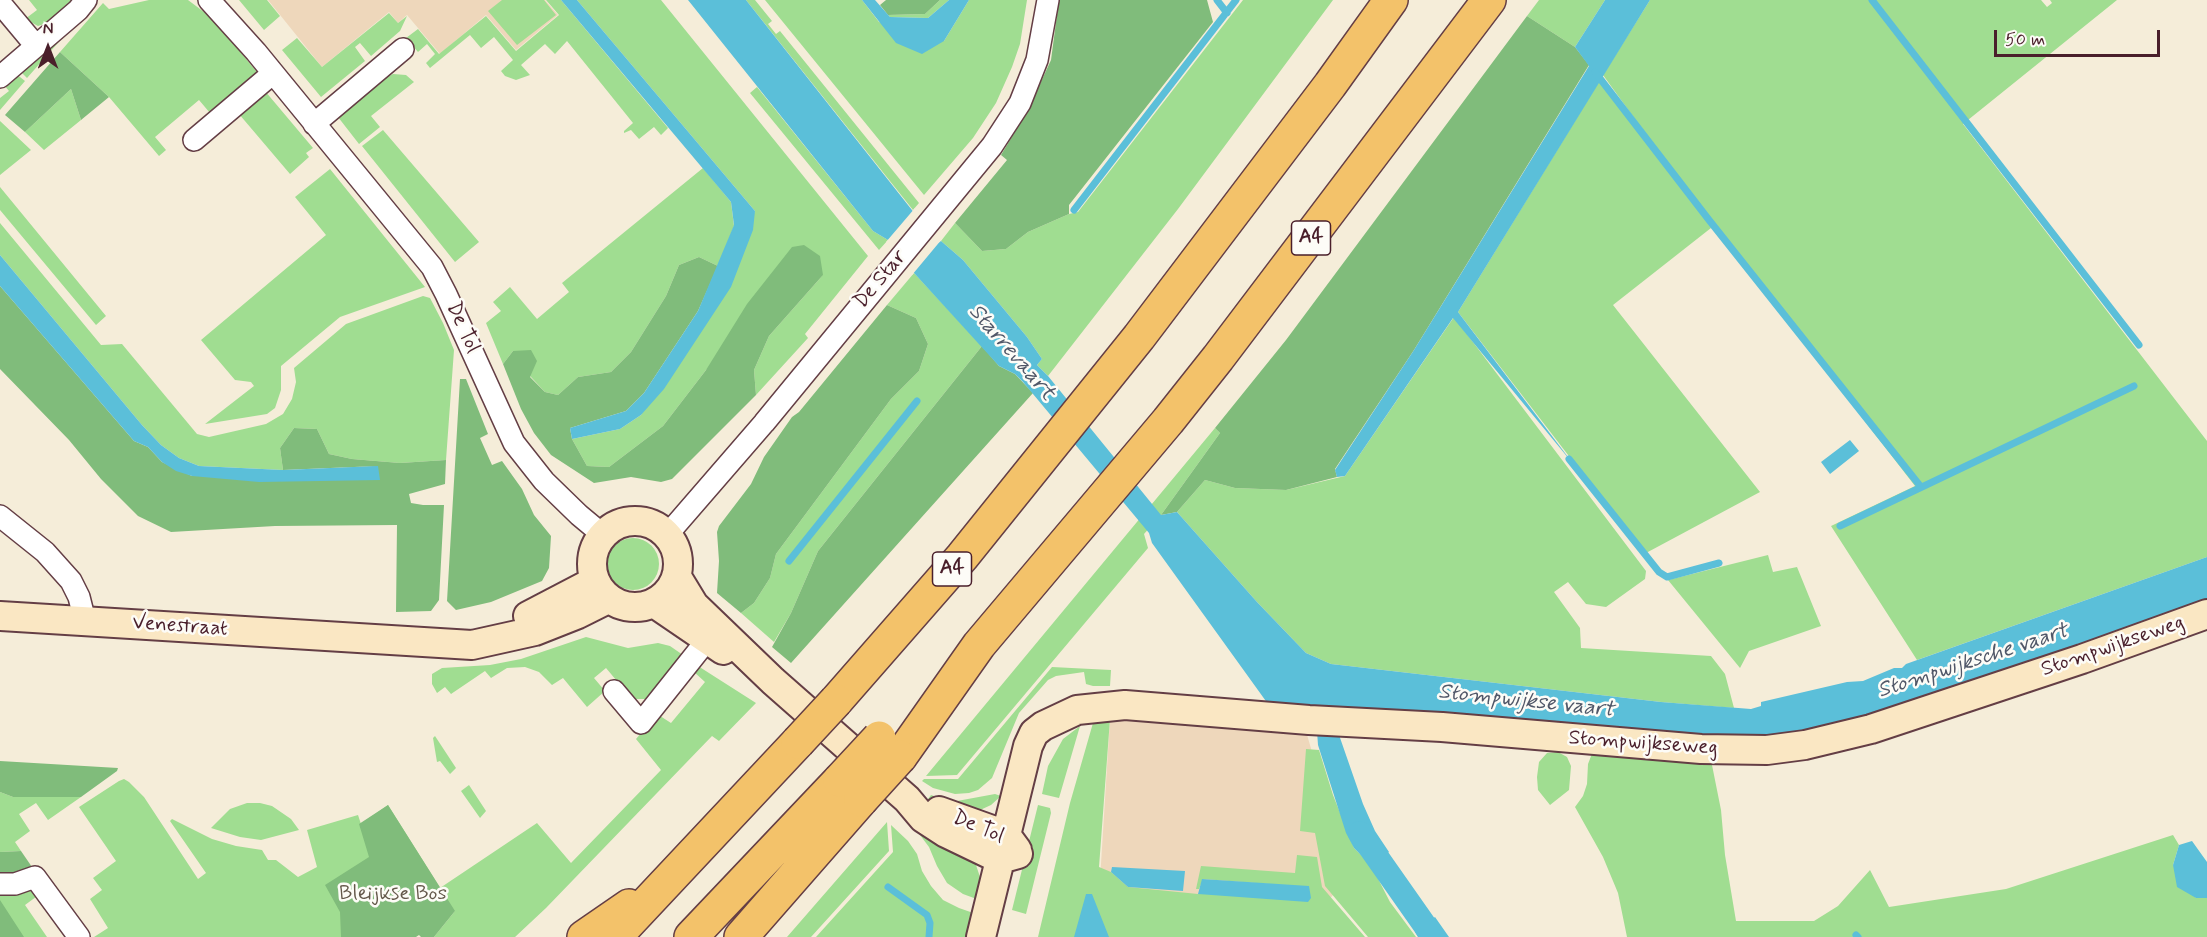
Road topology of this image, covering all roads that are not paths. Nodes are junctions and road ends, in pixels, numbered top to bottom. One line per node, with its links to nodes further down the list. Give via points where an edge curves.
1 (86, 0): 7 (street)
2 (209, 0): 9 (street, De Tol)
3 (1048, 0): 15 (street, De Star, via 1037,60 1020,103 992,146)
4 (1391, 0): 27 (highway, A4, bridge, via 1190,271 962,557 836,701)
5 (1489, 0): 25 (highway, A4, bridge, via 1279,280 1119,480)
6 (0, 3): 7 (street)
7 (36, 46): 10 (street)
8 (403, 50): 11 (street)
9 (272, 74): 11 (street, De Tol); 12 (street)
10 (0, 77)
11 (314, 124): 14 (street, De Tol, via 432,267 514,443 544,481)
12 (194, 140)
13 (0, 516): 21 (street, via 45,552 70,581)
14 (603, 535): 15 (street, via 635,521 647,522); 17 (street, via 592,557 592,570)
15 (667, 535): 16 (street, via 678,554)
16 (677, 577): 18 (street, via 672,588); 23 (street, De Tol, via 694,605)
17 (602, 590): 18 (street, via 619,605 631,608); 21 (street, Venestraat, via 531,615 414,642)
18 (654, 603): 22 (street, De Tol)
19 (2207, 614): 26 (street, Stompwijkseweg, via 1871,729 1767,750 1701,749 1125,705 1077,710 1061,717)
20 (0, 616): 21 (street, Venestraat)
21 (85, 621)
22 (707, 640): 23 (street, De Tol); 24 (street, via 641,723)
23 (773, 681): 26 (street, De Tol, via 907,799)
24 (614, 691)
25 (851, 790): 32 (highway, A4); 33 (highway, A4)
26 (1009, 849): 34 (street); 35 (street)
27 (665, 882): 30 (highway, A4); 31 (highway, A4)
28 (0, 884): 29 (street, via 35,877)
29 (79, 937)
30 (584, 937)
31 (615, 937)
32 (691, 937)
33 (741, 937)
34 (981, 937)
35 (998, 937)

